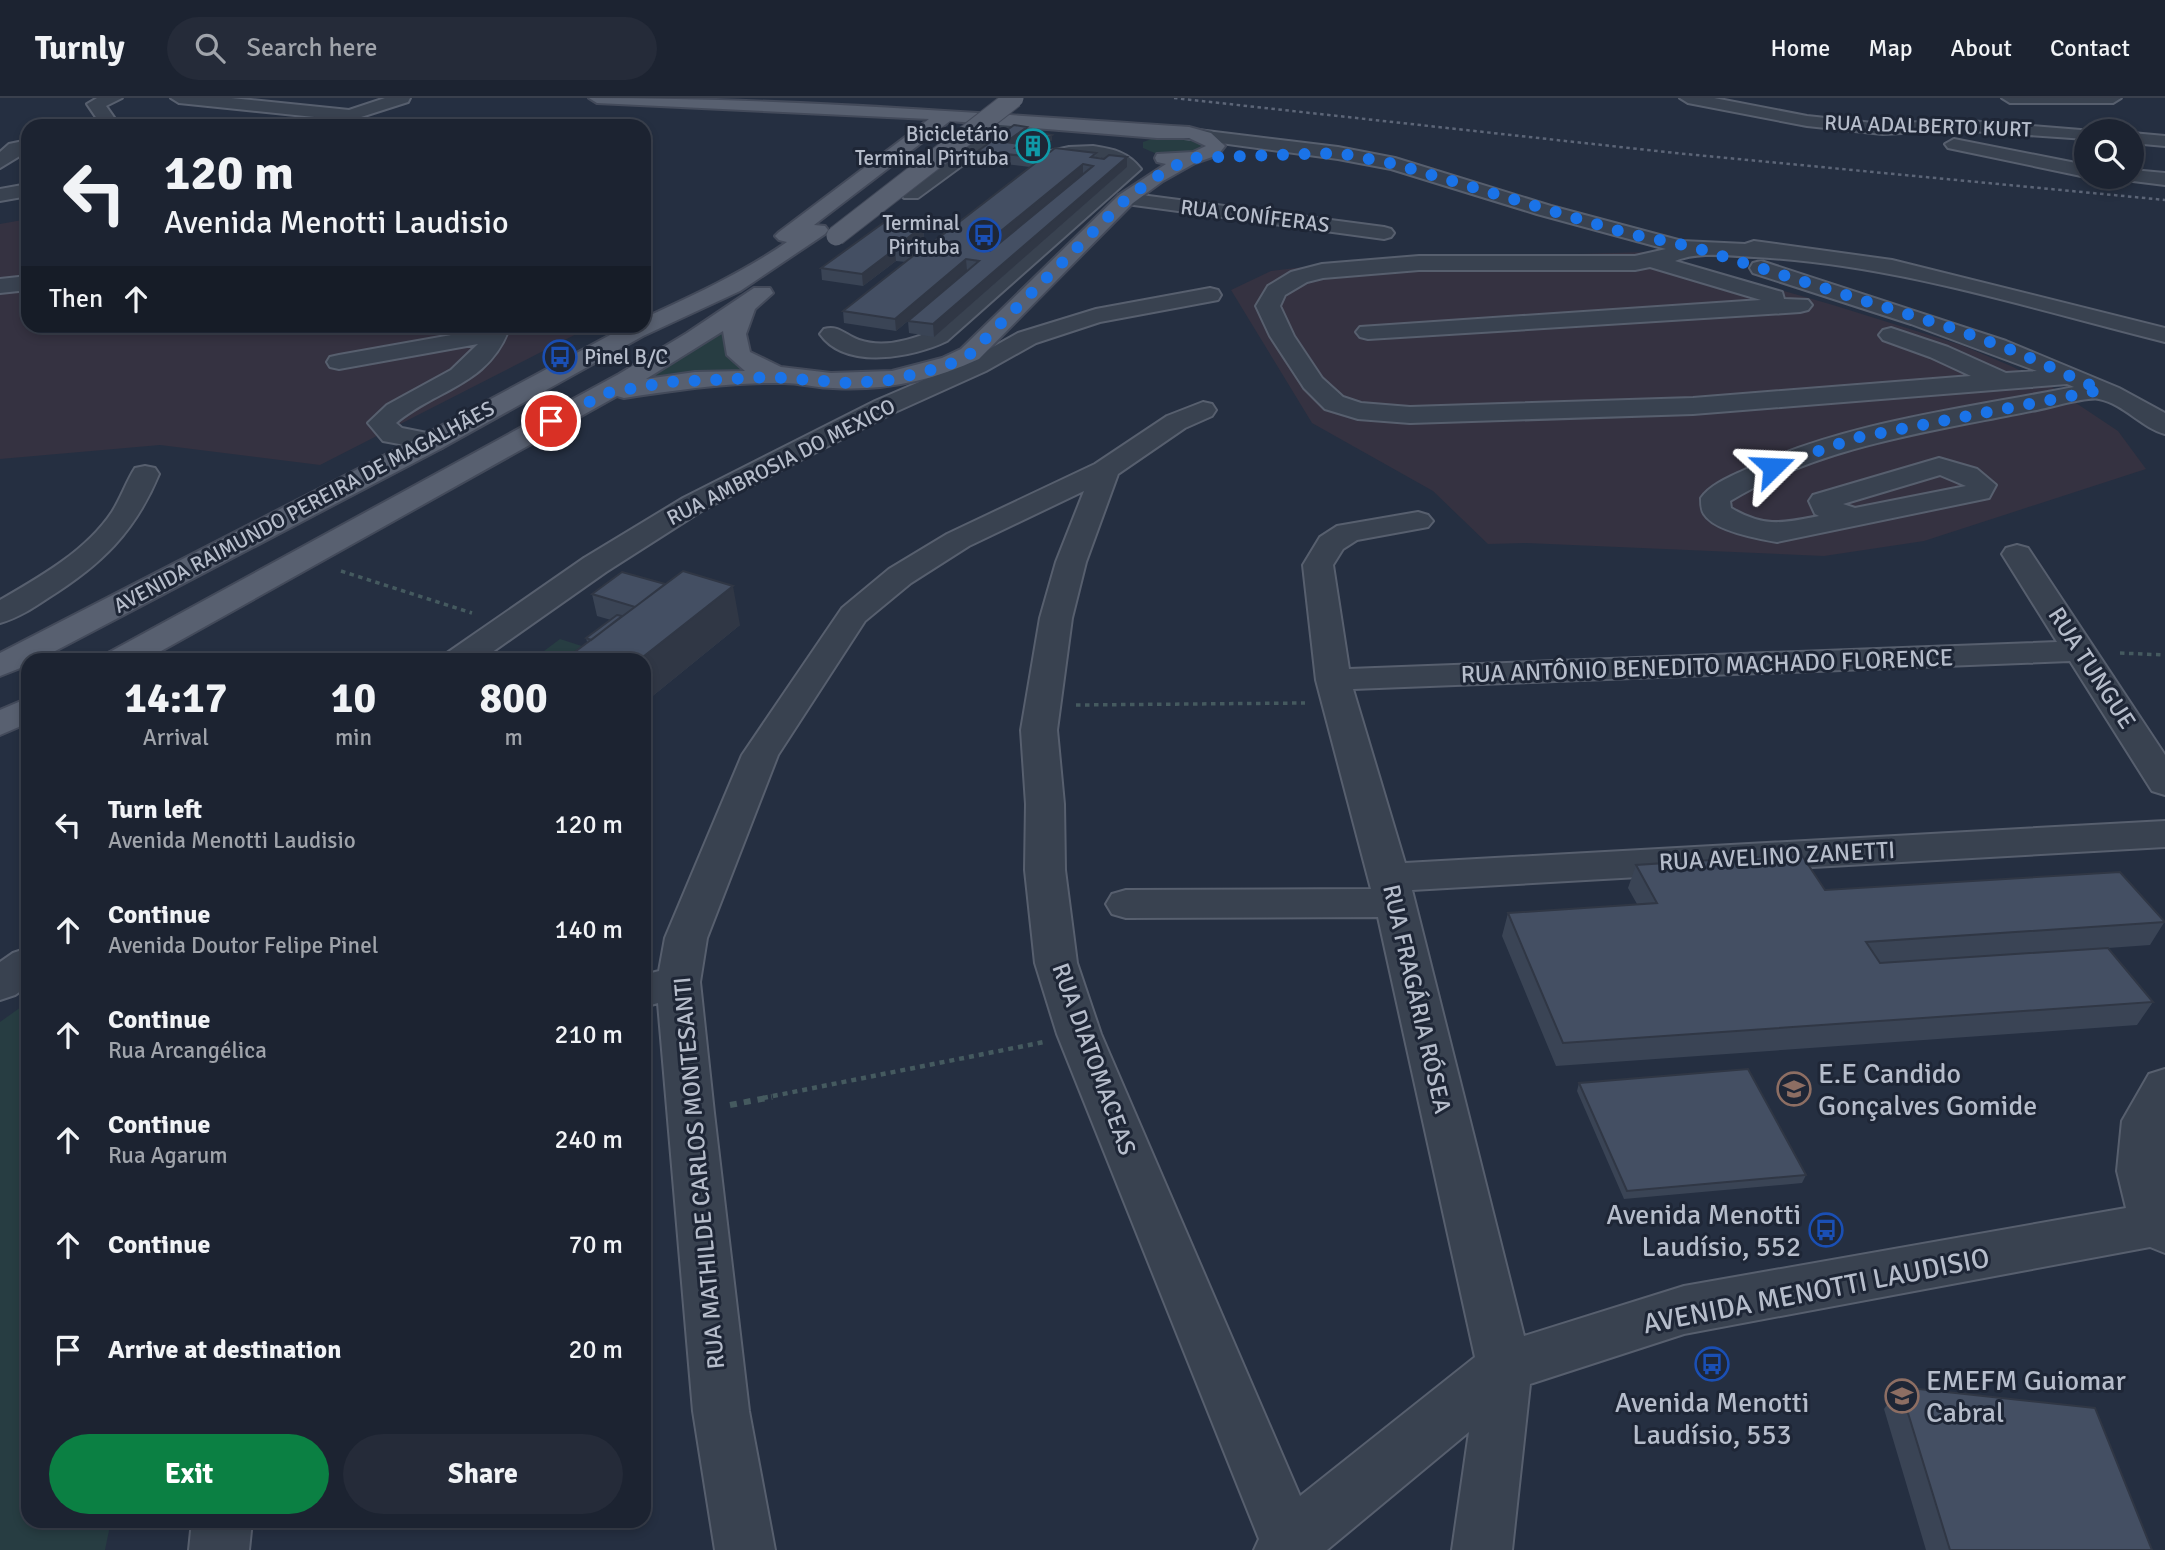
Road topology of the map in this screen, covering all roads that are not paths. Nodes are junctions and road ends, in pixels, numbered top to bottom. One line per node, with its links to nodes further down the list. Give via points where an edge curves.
1 (114, 98): 13 (street, via 96,104)
2 (179, 98): 10 (street)
3 (402, 98): 11 (street)
4 (597, 98): 12 (main road)
5 (996, 98): 37 (main road, AVENIDA RAIMUNDO PEREIRA DE MAGALHÃES)
6 (1014, 98): 37 (main road, bridge)
7 (1688, 98): 17 (street, RUA ADALBERTO KURT, via 1807,121)
8 (2010, 98): 9 (street)
9 (2113, 98)
10 (243, 100): 11 (street)
11 (350, 115): 14 (street)
12 (946, 115): 15 (main road); 16 (main road); 48 (main road, via 789,234)
13 (106, 119)
14 (338, 119)
15 (1039, 121): 18 (main road); 20 (street)
16 (1006, 125): 20 (main road); 28 (street)
17 (1883, 129): 19 (street, RUA ADALBERTO KURT, via 1957,125); 29 (street)
18 (1185, 133): 24 (street); 25 (main road, via 1147,135); 26 (main road, via 1209,139 1216,146)
19 (2074, 133)
20 (1076, 138): 25 (main road); 25 (street, via 1046,159 1075,152)
21 (2144, 139): 22 (street)
22 (2165, 141)
23 (21, 147): 27 (street)
24 (1338, 153): 26 (street); 39 (street, via 1395,164 1601,226)
25 (1133, 156): 26 (main road); 36 (main road); 56 (street, via 1129,172 939,336 908,348 877,350 850,346)
26 (1193, 157)
27 (0, 163)
28 (947, 167): 30 (street); 34 (street)
29 (2074, 168)
30 (976, 173)
31 (2144, 177): 32 (street)
32 (2165, 179)
33 (21, 191): 35 (street)
34 (911, 194)
35 (0, 195)
36 (1126, 199): 38 (street, RUA CONÍFERAS); 59 (main road)
37 (827, 233): 45 (main road, AVENIDA RAIMUNDO PEREIRA DE MAGALHÃES); 50 (main road, AVENIDA RAIMUNDO PEREIRA DE MAGALHÃES, via 732,286)
38 (1384, 233)
39 (1687, 244): 40 (street); 57 (street, via 1892,267); 62 (street, via 1955,329)
40 (1652, 261): 44 (street); 64 (street, via 1419,263 1322,271 1298,277 1276,291 1268,306 1313,383 1334,403 1358,411 1410,415 1693,406)
41 (21, 284): 42 (street)
42 (0, 286)
43 (1210, 295): 58 (street, RUA AMBROSIA DO MEXICO, via 1096,316)
44 (1800, 304): 47 (street); 52 (street)
45 (744, 307): 63 (main road, via 734,334 739,355 760,369); 67 (main road, AVENIDA RAIMUNDO PEREIRA DE MAGALHÃES)
46 (846, 311): 56 (street, via 835,319)
47 (1825, 312)
48 (651, 321)
49 (910, 323): 56 (street, via 890,337 876,339)
50 (651, 324)
51 (1872, 328): 64 (street)
52 (1368, 332)
53 (482, 333): 61 (street)
54 (495, 333): 71 (street, via 479,361 390,413 381,423 393,435)
55 (631, 333): 60 (main road, AVENIDA RAIMUNDO PEREIRA DE MAGALHÃES)
56 (832, 334)
57 (2165, 335)
58 (1027, 338): 59 (street); 68 (street, RUA AMBROSIA DO MEXICO)
59 (981, 343): 65 (main road, via 946,366 891,380)
60 (604, 348): 67 (main road, via 568,374 562,384 569,392 584,396); 71 (main road, AVENIDA RAIMUNDO PEREIRA DE MAGALHÃES)
61 (339, 362)
62 (2068, 376): 64 (street); 66 (street)
63 (792, 377): 65 (main road); 67 (main road, via 682,381)
64 (2002, 381)
65 (849, 383): 68 (street)
66 (2101, 390): 70 (street); 75 (street, via 1855,438 1791,459 1715,498 1717,512 1754,530 1777,533)
67 (607, 393): 77 (main road, AVENIDA RAIMUNDO PEREIRA DE MAGALHÃES)
68 (884, 407): 84 (street, RUA AMBROSIA DO MEXICO, via 692,504)
69 (1203, 410): 72 (street, RUA MATHILDE CARLOS MONTESANTI, via 1176,422)
70 (2165, 426)
71 (432, 442): 74 (main road, AVENIDA RAIMUNDO PEREIRA DE MAGALHÃES); 77 (main road, via 453,444 450,461 362,513 353,521)
72 (1105, 470): 96 (street, RUA MATHILDE CARLOS MONTESANTI, via 958,540 900,576 853,615 760,755 686,938); 101 (street, RUA DIATOMACEAS, via 1056,618 1039,730 1045,870 1055,963 1079,1034)
73 (145, 474): 80 (street, via 122,520 99,546 54,582)
74 (321, 499): 79 (main road, via 244,553 260,565); 82 (main road, AVENIDA RAIMUNDO PEREIRA DE MAGALHÃES)
75 (1851, 517)
76 (1418, 521): 87 (street, RUA FRAGÁRIA RÓSEA, via 1348,532 1331,543 1318,565)
77 (350, 533): 79 (main road, AVENIDA RAIMUNDO PEREIRA DE MAGALHÃES)
78 (2017, 554): 81 (street, RUA TUNGUE)
79 (302, 561): 83 (main road, AVENIDA RAIMUNDO PEREIRA DE MAGALHÃES)
80 (0, 613)
81 (2080, 651): 87 (street, RUA ANTÔNIO BENEDITO MACHADO FLORENCE); 90 (street, RUA TUNGUE)
82 (25, 653)
83 (133, 653)
84 (469, 653)
85 (21, 655): 86 (main road, AVENIDA RAIMUNDO PEREIRA DE MAGALHÃES)
86 (0, 666)
87 (1333, 680): 92 (street, RUA FRAGÁRIA RÓSEA)
88 (21, 713): 89 (main road)
89 (0, 724)
90 (2165, 783)
91 (2165, 834): 92 (street, RUA AVELINO ZANETTI)
92 (1392, 890): 93 (street, RUA AVELINO ZANETTI); 99 (street, RUA FRAGÁRIA RÓSEA)
93 (1126, 904)
94 (21, 969): 95 (street)
95 (0, 984)
96 (661, 987): 103 (street, RUA MATHILDE CARLOS MONTESANTI, via 690,1114 721,1411)
97 (2165, 1087): 98 (street, via 2146,1121 2141,1171)
98 (2162, 1226): 99 (street, AVENIDA MENOTTI LAUDISIO, via 1684,1310)
99 (1505, 1367): 101 (street, AVENIDA MENOTTI LAUDISIO); 104 (street, RUA FRAGÁRIA RÓSEA)
100 (221, 1528): 102 (street)
101 (1287, 1546)
102 (219, 1550)
103 (745, 1550)
104 (1482, 1550)

